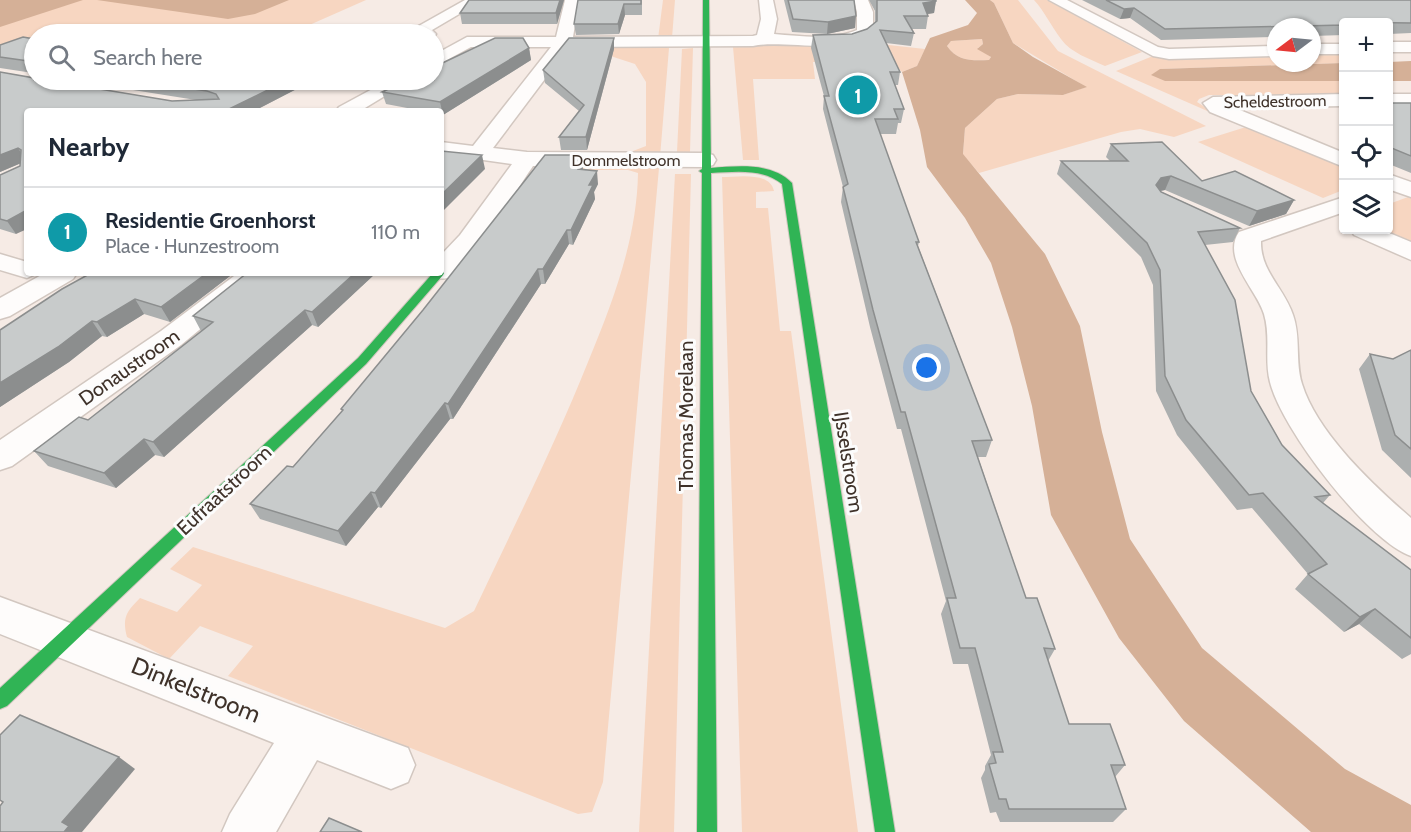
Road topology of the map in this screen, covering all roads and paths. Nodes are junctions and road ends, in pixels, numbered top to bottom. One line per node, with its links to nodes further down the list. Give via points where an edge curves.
1 (476, 0): 7 (street)
2 (572, 0): 12 (street)
3 (706, 0): 11 (street, Thomas Morelaan)
4 (766, 0): 9 (street, via 769,19)
5 (861, 0): 9 (street, via 866,26 865,33 859,36)
6 (1056, 0): 17 (street, via 1154,51)
7 (432, 24)
8 (444, 38): 10 (street)
9 (765, 38): 11 (street)
10 (467, 42): 12 (street); 18 (street)
11 (705, 42): 12 (street); 28 (street, Thomas Morelaan)
12 (563, 44): 25 (street)
13 (1393, 47): 14 (street)
14 (1411, 47)
15 (1339, 48): 16 (street)
16 (1321, 49)
17 (1267, 51)
18 (444, 56)
19 (384, 90): 23 (street)
20 (1339, 100): 27 (street, Scheldestroom, via 1213,103)
21 (1393, 100): 22 (street)
22 (1411, 100)
23 (351, 108)
24 (444, 148): 25 (street, Dommelstroom)
25 (478, 153): 26 (street, Dommelstroom)
26 (527, 159): 28 (street, Dommelstroom); 33 (street, Eufraatstroom, via 469,240)
27 (1339, 159)
28 (705, 166): 47 (street, Thomas Morelaan); 48 (street, IJsselstroom, via 767,171 787,183)
29 (1337, 212): 40 (street, via 1238,233 1254,274 1279,315 1286,384 1301,414 1353,484)
30 (1372, 234): 31 (street)
31 (1411, 252)
32 (0, 262): 34 (street)
33 (444, 268)
34 (24, 269)
35 (51, 276): 38 (street)
36 (251, 276): 39 (street, Donaustroom, via 171,338)
37 (437, 276): 42 (street, Eufraatstroom, via 363,361)
38 (0, 310)
39 (0, 457)
40 (1411, 540)
41 (0, 615): 42 (street, Dinkelstroom)
42 (66, 638): 43 (street, Eufraatstroom); 44 (street, Dinkelstroom)
43 (0, 700)
44 (306, 734): 45 (street, Dinkelstroom); 46 (street)
45 (391, 765)
46 (248, 832)
47 (707, 832)
48 (885, 832)

